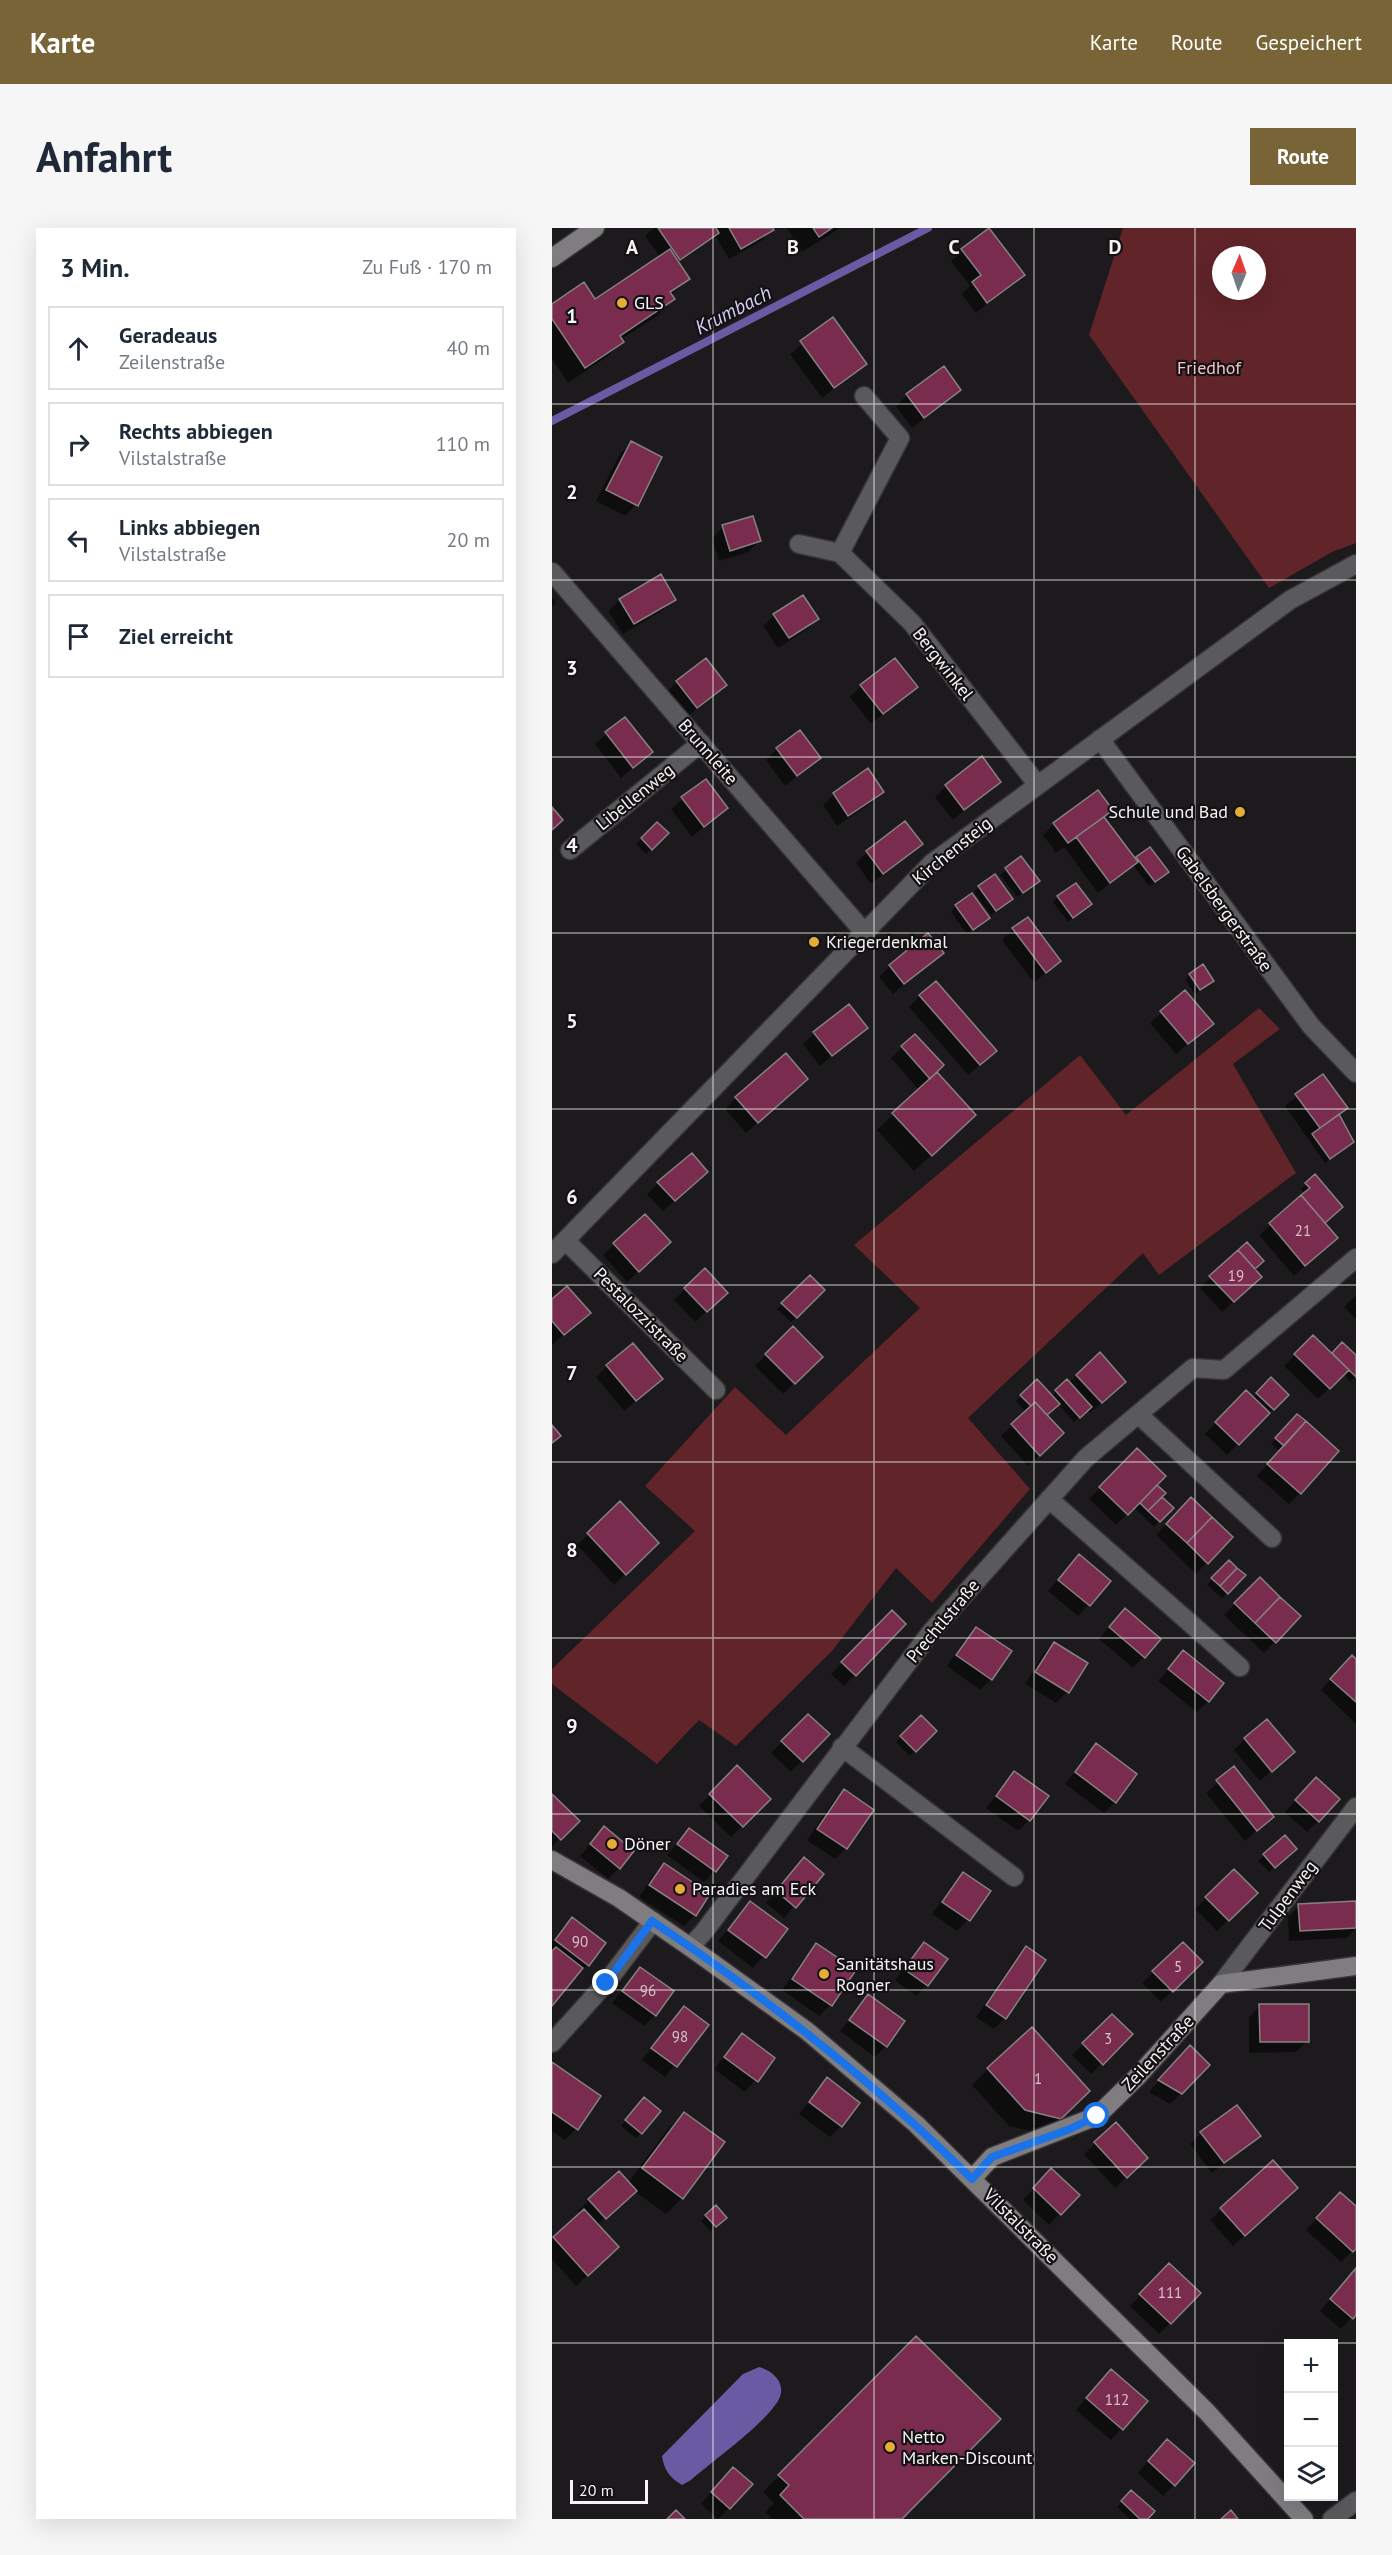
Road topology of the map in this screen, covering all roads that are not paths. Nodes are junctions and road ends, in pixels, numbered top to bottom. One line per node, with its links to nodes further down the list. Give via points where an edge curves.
1 (595, 228): 2 (main road)
2 (552, 258)
3 (864, 396): 5 (street, via 900,438)
4 (799, 544): 5 (street)
5 (840, 553): 10 (street, Bergwinkel, via 912,623)
6 (1356, 564): 8 (street, Kirchensteig, via 1290,600)
7 (552, 572): 9 (street, Brunnleite)
8 (1100, 739): 10 (street, Kirchensteig); 13 (street, Gabelsbergerstraße, via 1311,1026)
9 (701, 743): 11 (street, Libellenweg); 12 (street, Brunnleite)
10 (1037, 784): 12 (street, Kirchensteig, via 932,863)
11 (570, 850)
12 (864, 932): 14 (street, Kirchensteig)
13 (1356, 1073)
14 (566, 1241): 15 (street, Kirchensteig); 17 (street, Pestalozzistraße)
15 (552, 1254)
16 (1356, 1258): 18 (street, Prechtlstraße, via 1224,1370 1194,1368)
17 (716, 1390)
18 (1139, 1414): 19 (street, Prechtlstraße, via 1086,1458); 20 (street)
19 (1048, 1499): 21 (street); 22 (street, Prechtlstraße, via 931,1632)
20 (1272, 1538)
21 (1240, 1667)
22 (842, 1747): 25 (street); 27 (street, Prechtlstraße)
23 (1356, 1807): 29 (street, Tulpenweg)
24 (552, 1860): 26 (main road, Vilstalstraße)
25 (1014, 1877)
26 (652, 1921): 27 (main road, Vilstalstraße); 30 (street, via 606,1983)
27 (690, 1947): 31 (main road, Vilstalstraße, via 807,2031 916,2124)
28 (1356, 1966): 29 (main road)
29 (1221, 1984): 31 (main road, Zeilenstraße, via 1097,2116 992,2157)
30 (552, 2043)
31 (972, 2179): 33 (main road, Vilstalstraße, via 1207,2412)
32 (1356, 2501): 34 (street)
33 (1304, 2519)
34 (1332, 2519)

